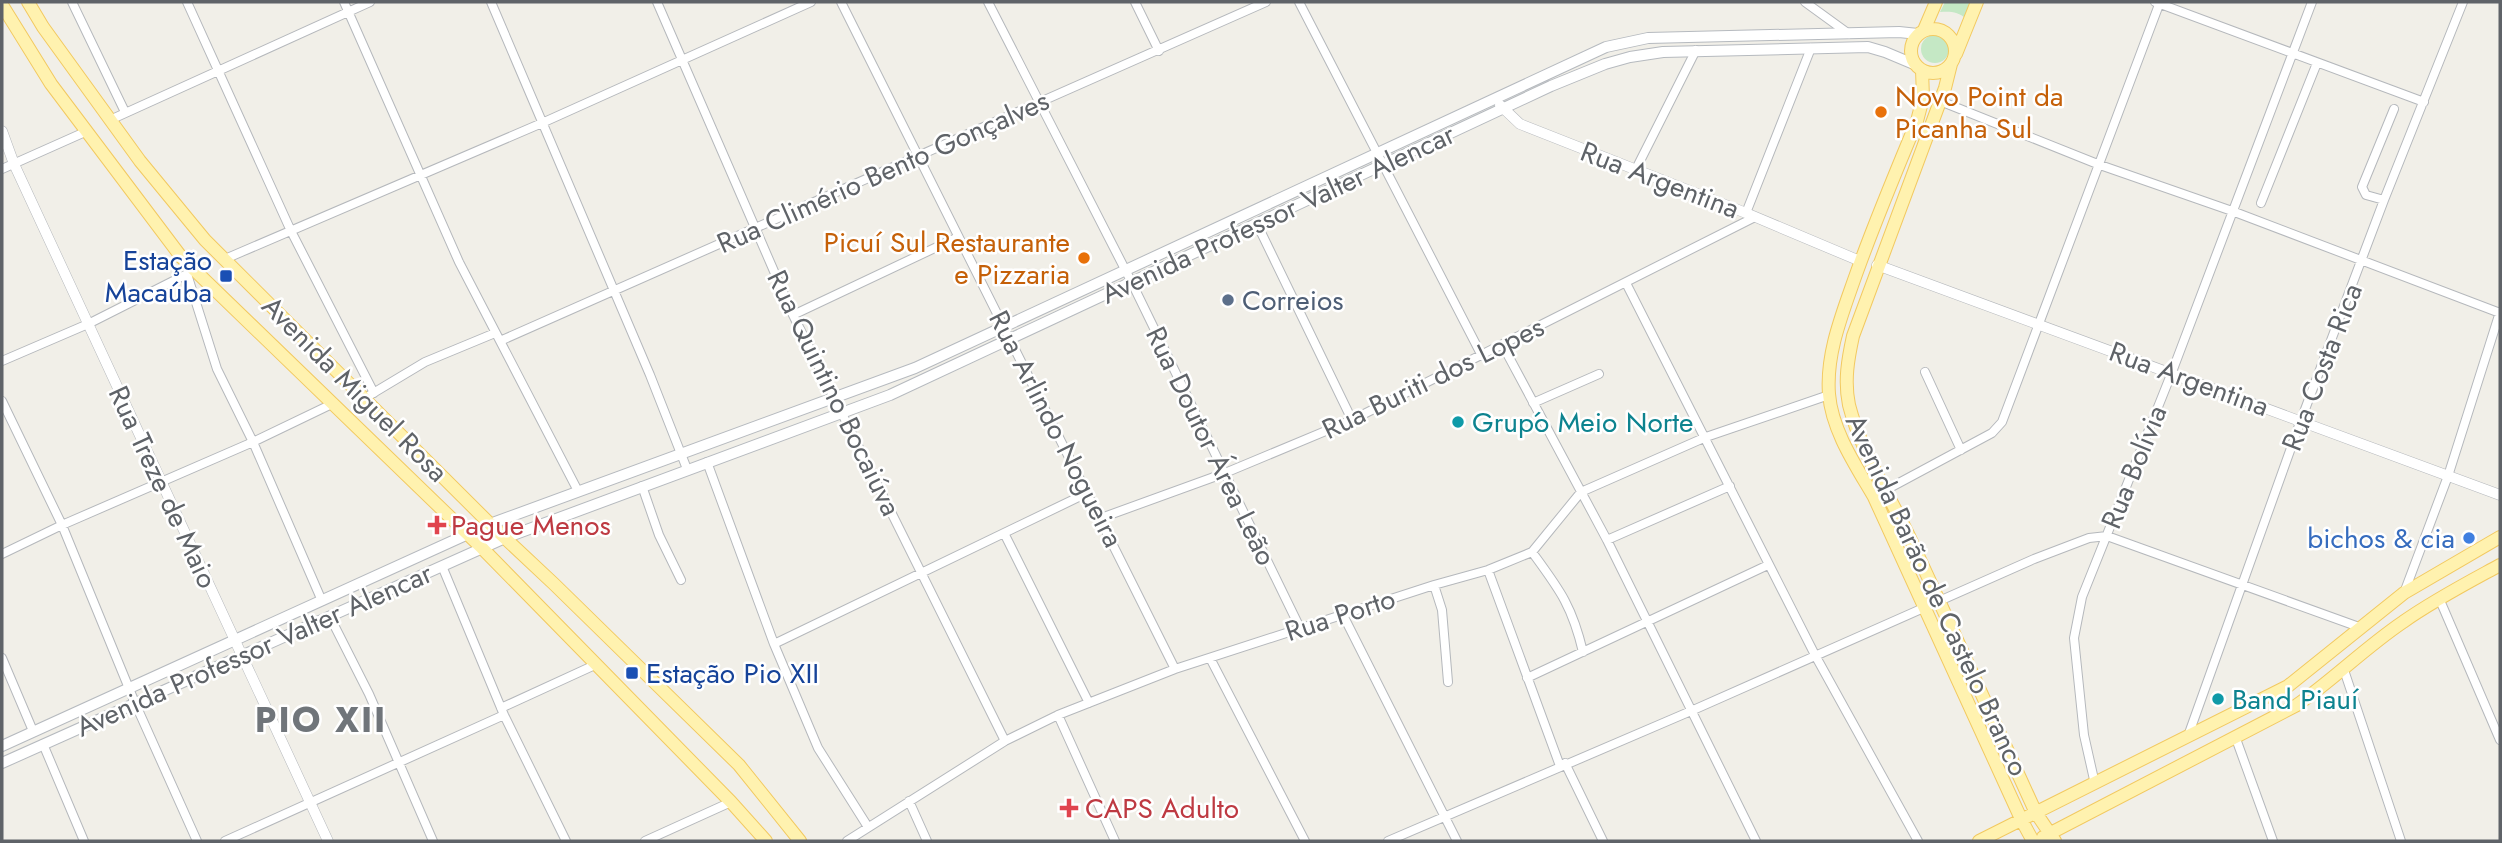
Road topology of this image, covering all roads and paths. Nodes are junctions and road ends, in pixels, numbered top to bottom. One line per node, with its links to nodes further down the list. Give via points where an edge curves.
1 (28, 2): 41 (main road, Avenida Miguel Rosa)
2 (72, 2): 40 (street)
3 (187, 2): 32 (street)
4 (344, 2): 21 (street)
5 (370, 2): 21 (street)
6 (491, 2): 43 (street)
7 (657, 2): 29 (street, Rua Quintino Bocaiúva)
8 (811, 2): 29 (street)
9 (841, 2): 47 (street, Rua Arlindo Nogueira)
10 (988, 2): 36 (street, Rua Doutor Área Leão)
11 (1135, 2): 26 (street)
12 (1266, 2): 26 (street, Rua Climério Bento Gonçalves)
13 (1298, 2): 46 (street)
14 (1805, 2): 23 (street)
15 (1936, 2): 22 (main road)
16 (1977, 2): 28 (main road, Avenida Barão de Castelo Branco)
17 (2159, 2): 27 (street); 50 (street)
18 (2312, 2): 27 (street, Rua Bolívia)
19 (2463, 2): 35 (street, Rua Costa Rica)
20 (2, 5): 45 (main road, Avenida Miguel Rosa)
21 (348, 12): 32 (street); 53 (street)
22 (1921, 32): 23 (main road, Avenida Professor Valter Alencar); 28 (main road, via 1930,28 1944,31 1954,41); 31 (main road, via 1911,52)
23 (1849, 34): 33 (main road, Avenida Professor Valter Alencar, via 1628,41 1581,57)
24 (1811, 48): 25 (main road, Avenida Professor Valter Alencar); 31 (main road, Avenida Professor Valter Alencar, via 1868,47); 57 (street)
25 (1696, 50): 37 (main road, Avenida Professor Valter Alencar, via 1605,64); 52 (street)
26 (1159, 51): 36 (street, Rua Climério Bento Gonçalves)
27 (2292, 53): 30 (street); 56 (street, Rua Bolívia)
28 (1954, 60): 31 (main road, via 1935,73); 34 (main road, Avenida Barão de Castelo Branco)
29 (681, 61): 43 (street); 59 (street, Rua Quintino Bocaiúva)
30 (2317, 63): 35 (street); 55 (street)
31 (1919, 68): 63 (main road, Avenida Barão de Castelo Branco, via 1921,108)
32 (218, 71): 40 (street); 60 (street)
33 (1496, 98): 37 (street); 39 (main road, Avenida Professor Valter Alencar)
34 (1940, 101): 50 (street); 65 (main road, Avenida Barão de Castelo Branco)
35 (2424, 102): 54 (street, Rua Costa Rica)
36 (1038, 103): 47 (street, Rua Climério Bento Gonçalves); 66 (street, Rua Doutor Área Leão)
37 (1502, 109): 42 (main road, Avenida Professor Valter Alencar); 52 (street, Rua Argentina, via 1520,124)
38 (2394, 109): 54 (street, via 2362,187 2366,195)
39 (1468, 110): 42 (main road); 46 (main road, Avenida Professor Valter Alencar)
40 (125, 112): 41 (street)
41 (110, 120): 62 (main road, Avenida Miguel Rosa, via 167,196)
42 (1474, 121): 49 (main road, Avenida Professor Valter Alencar)
43 (542, 123): 53 (street); 70 (street)
44 (2, 131): 48 (street, Rua Treze de Maio)
45 (85, 132): 48 (street); 67 (main road, Avenida Miguel Rosa)
46 (1377, 152): 49 (street); 66 (main road, Avenida Professor Valter Alencar)
47 (916, 155): 59 (street, Rua Climério Bento Gonçalves); 61 (street, Rua Arlindo Nogueira)
48 (14, 164): 51 (street); 74 (street, Rua Treze de Maio)
49 (1384, 165): 58 (main road, Avenida Professor Valter Alencar); 79 (street)
50 (2100, 165): 56 (street); 73 (street)
51 (2, 169)
52 (1635, 171): 57 (street, Rua Argentina)
53 (421, 176): 60 (street); 76 (street)
54 (2384, 200): 64 (street, Rua Costa Rica)
55 (2261, 203)
56 (2232, 211): 64 (street); 82 (street, Rua Bolívia)
57 (1751, 215): 63 (street, Rua Argentina); 69 (street, Rua Buriti dos Lopes)
58 (1256, 224): 68 (main road, Avenida Professor Valter Alencar); 91 (street)
59 (756, 228): 70 (street, Rua Climério Bento Gonçalves); 72 (street, Rua Quintino Bocaiúva)
60 (291, 231): 62 (street); 85 (street)
61 (958, 237): 72 (street); 75 (street, Rua Arlindo Nogueira)
62 (225, 259): 85 (main road, Avenida Miguel Rosa)
63 (1860, 261): 84 (main road, Avenida Barão de Castelo Branco, via 1836,333)
64 (2362, 261): 71 (street); 92 (street, Rua Costa Rica)
65 (1877, 265): 73 (street, Rua Argentina); 104 (main road, Avenida Barão de Castelo Branco, via 1853,336 1846,383 1856,423)
66 (1125, 270): 68 (street, Rua Doutor Área Leão); 75 (main road, Avenida Professor Valter Alencar)
67 (190, 271): 74 (street); 88 (main road, Avenida Miguel Rosa); 94 (street, via 217,369)
68 (1132, 283): 77 (main road, Avenida Professor Valter Alencar); 99 (street, Rua Doutor Área Leão)
69 (1626, 283): 78 (street, Rua Buriti dos Lopes); 93 (street)
70 (614, 291): 76 (street, Rua Climério Bento Gonçalves); 96 (street)
71 (2500, 313): 100 (street)
72 (793, 315): 86 (street, Rua Quintino Bocaiúva)
73 (2039, 323): 82 (street, Rua Argentina); 95 (street, via 2002,422)
74 (88, 324): 80 (street); 101 (street, Rua Treze de Maio)
75 (1003, 326): 77 (street, Rua Arlindo Nogueira); 86 (main road, Avenida Professor Valter Alencar, via 915,368)
76 (497, 337): 85 (street, Rua Climério Bento Gonçalves, via 425,362); 105 (street)
77 (1010, 340): 90 (main road, Avenida Professor Valter Alencar); 106 (street, Rua Arlindo Nogueira)
78 (1503, 346): 79 (street, Rua Buriti dos Lopes); 89 (street)
79 (1482, 356): 91 (street, Rua Buriti dos Lopes)
80 (2, 360)
81 (1925, 372): 95 (street)
82 (2172, 372): 92 (street, Rua Argentina); 115 (street, Rua Bolívia)
83 (1599, 374): 89 (street)
84 (1829, 395): 93 (street, Rua Porto); 109 (main road, Avenida Barão de Castelo Branco, via 1846,446)
85 (369, 396): 111 (main road, Avenida Miguel Rosa)
86 (833, 399): 90 (street, Rua Quintino Bocaiúva); 96 (main road, Avenida Professor Valter Alencar)
87 (2, 401): 112 (street)
88 (334, 403): 94 (street); 114 (main road, Avenida Miguel Rosa)
89 (1533, 403): 107 (street)
90 (840, 413): 97 (main road, Avenida Professor Valter Alencar); 126 (street, Rua Quintino Bocaiúva)
91 (1352, 420): 99 (street, Rua Buriti dos Lopes)
92 (2301, 420): 100 (street, Rua Argentina); 128 (street, Rua Costa Rica)
93 (1706, 438): 103 (street); 107 (street, Rua Porto)
94 (253, 442): 101 (street); 132 (street)
95 (1961, 450): 104 (street)
96 (682, 455): 98 (street); 105 (main road, Avenida Professor Valter Alencar)
97 (707, 462): 98 (main road, Avenida Professor Valter Alencar); 141 (street)
98 (687, 469): 102 (main road, Avenida Professor Valter Alencar)
99 (1225, 473): 110 (street, Rua Buriti dos Lopes); 139 (street, Rua Doutor Área Leão)
100 (2448, 476): 108 (street, Rua Argentina); 130 (street)
101 (162, 483): 112 (street); 140 (street, Rua Treze de Maio)
102 (642, 486): 117 (main road, Avenida Professor Valter Alencar); 127 (street)
103 (1730, 486): 118 (street); 122 (street)
104 (1887, 489): 109 (street); 133 (main road, Avenida Barão de Castelo Branco)
105 (578, 491): 111 (main road, Avenida Professor Valter Alencar)
106 (1087, 492): 110 (street, Rua Arlindo Nogueira); 113 (street)
107 (1581, 492): 118 (street); 120 (street, Rua Porto)
108 (2500, 495)
109 (1874, 497): 134 (main road, Avenida Barão de Castelo Branco)
110 (1101, 518): 148 (street, Rua Arlindo Nogueira)
111 (490, 524): 114 (main road, Avenida Professor Valter Alencar); 117 (main road, Avenida Miguel Rosa)
112 (62, 525): 121 (street); 152 (street)
113 (1004, 533): 126 (street); 154 (street)
114 (467, 534): 119 (main road, Avenida Miguel Rosa); 132 (main road, Avenida Professor Valter Alencar)
115 (2106, 536): 128 (street); 133 (street, via 2055,551); 170 (street, Rua Bolívia, via 2082,597 2074,638 2084,735)
116 (2500, 537): 130 (main road)
117 (505, 538): 119 (main road, Avenida Professor Valter Alencar); 187 (main road, Avenida Miguel Rosa, via 739,765)
118 (1607, 540): 137 (street)
119 (482, 548): 124 (main road, Avenida Professor Valter Alencar); 147 (main road, Avenida Miguel Rosa)
120 (1532, 552): 125 (street, Rua Porto); 142 (street, via 1569,604)
121 (2, 554)
122 (1768, 565): 137 (street); 143 (street)
123 (2500, 565): 131 (main road)
124 (442, 566): 136 (main road, Avenida Professor Valter Alencar); 155 (street)
125 (1488, 570): 129 (street, Rua Porto); 150 (street)
126 (922, 571): 141 (street); 164 (street, Rua Quintino Bocaiúva)
127 (681, 580)
128 (2243, 584): 138 (street); 160 (street, Rua Costa Rica)
129 (1434, 585): 135 (street, Rua Porto); 151 (street)
130 (2404, 593): 138 (main road)
131 (2439, 598): 149 (main road); 163 (street)
132 (322, 601): 140 (main road, Avenida Professor Valter Alencar)
133 (1939, 601): 134 (street); 174 (main road, Avenida Barão de Castelo Branco)
134 (1925, 607): 143 (street); 176 (main road, Avenida Barão de Castelo Branco)
135 (1343, 615): 139 (street, Rua Porto); 175 (street)
136 (330, 617): 145 (main road, Avenida Professor Valter Alencar); 168 (street)
137 (1646, 622): 142 (street); 156 (street)
138 (2359, 627): 160 (main road, via 2288,686)
139 (1300, 628): 146 (street, Rua Porto)
140 (234, 642): 145 (street, Rua Treze de Maio); 152 (main road, Avenida Professor Valter Alencar)
141 (774, 644): 177 (street, via 818,748)
142 (1583, 652): 150 (street)
143 (1815, 655): 156 (street); 196 (street)
144 (2, 657): 159 (street)
145 (242, 657): 153 (main road, Avenida Professor Valter Alencar); 172 (street, Rua Treze de Maio)
146 (1210, 658): 148 (street, Rua Porto); 191 (street)
147 (597, 664): 155 (street); 173 (main road, Avenida Miguel Rosa)
148 (1175, 669): 154 (street, Rua Porto)
149 (2344, 670): 161 (main road, via 2297,705); 200 (street)
150 (1527, 678): 169 (street)
151 (1448, 682)
152 (130, 689): 153 (street); 158 (main road, Avenida Professor Valter Alencar)
153 (135, 703): 162 (main road, Avenida Professor Valter Alencar); 180 (street)
154 (1089, 703): 157 (street, Rua Porto)
155 (503, 711): 168 (street); 184 (street)
156 (1691, 711): 169 (street); 195 (street)
157 (1058, 715): 164 (street, Rua Porto); 190 (street)
158 (49, 724): 159 (main road, Avenida Professor Valter Alencar); 162 (main road)
159 (33, 731): 166 (main road, Avenida Professor Valter Alencar)
160 (2188, 736): 170 (main road)
161 (2235, 736): 178 (main road); 199 (street)
162 (57, 738): 165 (main road, Avenida Professor Valter Alencar)
163 (2500, 740)
164 (1005, 741): 171 (street, Rua Porto)
165 (43, 744): 167 (main road, Avenida Professor Valter Alencar); 179 (street)
166 (2, 746)
167 (2, 762)
168 (400, 762): 172 (street); 183 (street)
169 (1562, 765): 175 (street); 194 (street)
170 (2095, 784): 174 (main road)
171 (909, 801): 177 (street, Rua Porto); 189 (street)
172 (310, 802): 181 (street); 182 (street, Rua Treze de Maio)
173 (731, 802): 185 (street); 186 (main road, Avenida Miguel Rosa)
174 (2036, 813): 176 (main road); 178 (main road, Avenida Barão de Castelo Branco)
175 (1445, 817): 192 (street); 193 (street)
176 (2022, 821): 197 (main road); 198 (main road, Avenida Barão de Castelo Branco)
177 (868, 827): 188 (street, Rua Porto)
178 (2052, 838): 198 (main road)
179 (84, 841)
180 (197, 841)
181 (225, 841)
182 (328, 841)
183 (433, 841)
184 (566, 841)
185 (645, 841)
186 (766, 841)
187 (800, 841)
188 (847, 841)
189 (927, 841)
190 (1115, 841)
191 (1304, 841)
192 (1388, 841)
193 (1457, 841)
194 (1604, 841)
195 (1756, 841)
196 (1918, 841)
197 (1979, 841)
198 (2033, 841)
199 (2273, 841)
200 (2401, 841)

